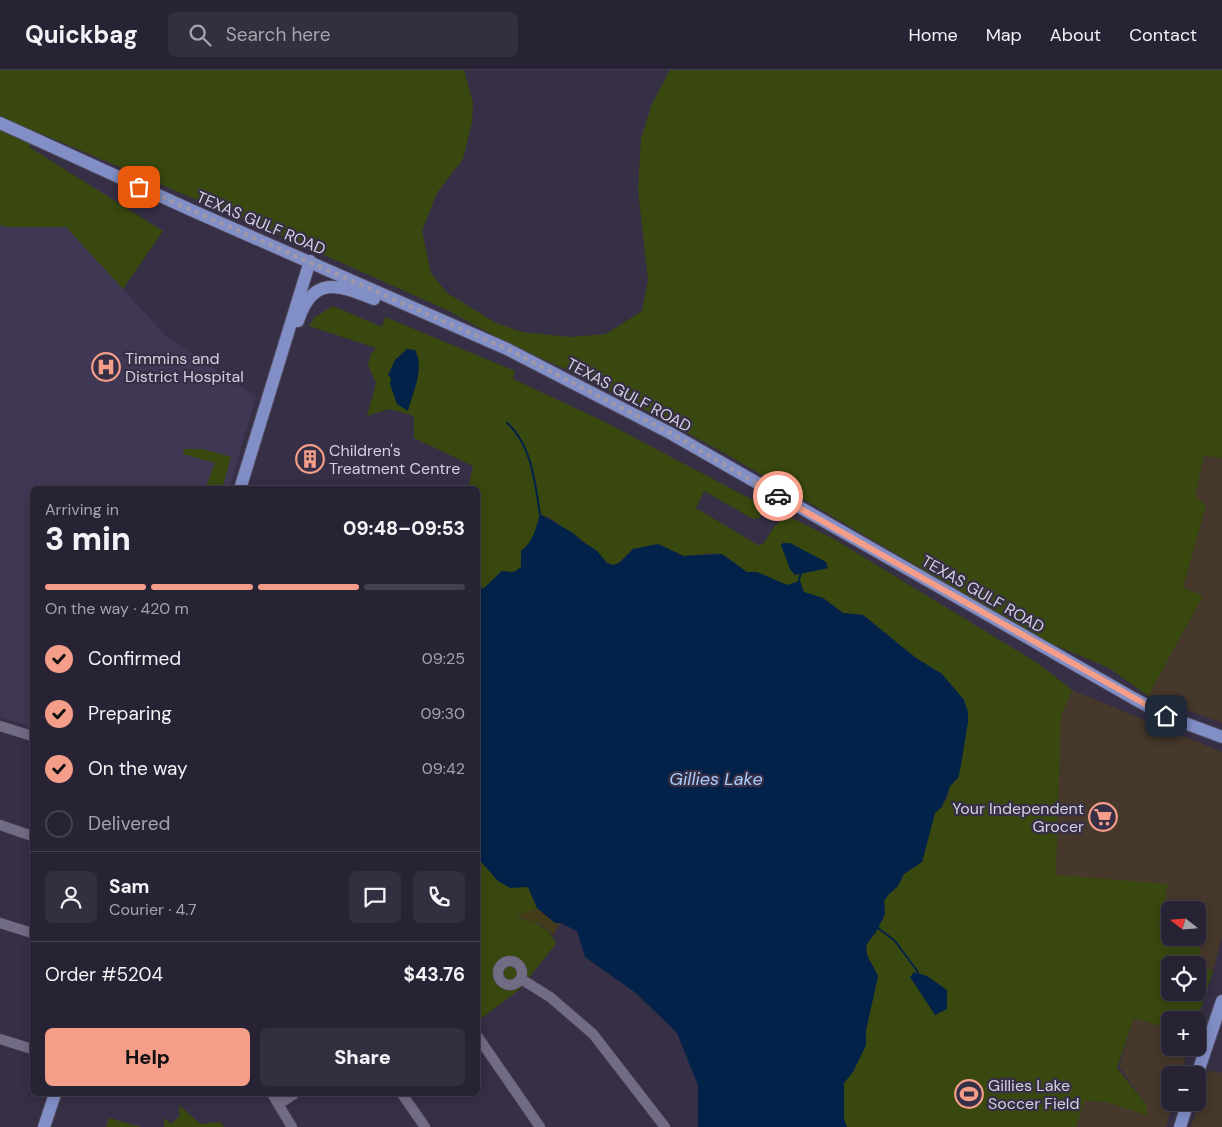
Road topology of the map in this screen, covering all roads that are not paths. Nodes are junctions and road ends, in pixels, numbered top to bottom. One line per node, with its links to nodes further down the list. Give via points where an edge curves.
1 (0, 123): 2 (main road, TEXAS GULF ROAD)
2 (310, 261): 3 (main road, TEXAS GULF ROAD); 4 (main road)
3 (413, 308): 4 (main road, via 388,304 340,286 325,286 306,302 288,349); 8 (main road, TEXAS GULF ROAD, via 507,349 670,433 1122,692 1166,716)
4 (276, 366): 5 (main road)
5 (241, 486)
6 (0, 726): 7 (street)
7 (30, 735)
8 (1222, 737)
9 (0, 825): 10 (street)
10 (30, 835)
11 (0, 923): 12 (street)
12 (30, 932)
13 (520, 979): 29 (street, via 550,997 593,1034)
14 (1222, 1001): 18 (main road)
15 (0, 1039): 17 (street)
16 (480, 1040): 28 (street)
17 (30, 1048)
18 (1199, 1066)
19 (54, 1096): 25 (main road)
20 (273, 1096): 23 (street)
21 (291, 1096): 23 (street)
22 (403, 1096): 27 (street)
23 (279, 1104): 26 (street)
24 (1185, 1111): 30 (main road)
25 (44, 1127)
26 (292, 1127)
27 (426, 1127)
28 (540, 1127)
29 (665, 1127)
30 (1180, 1127)

